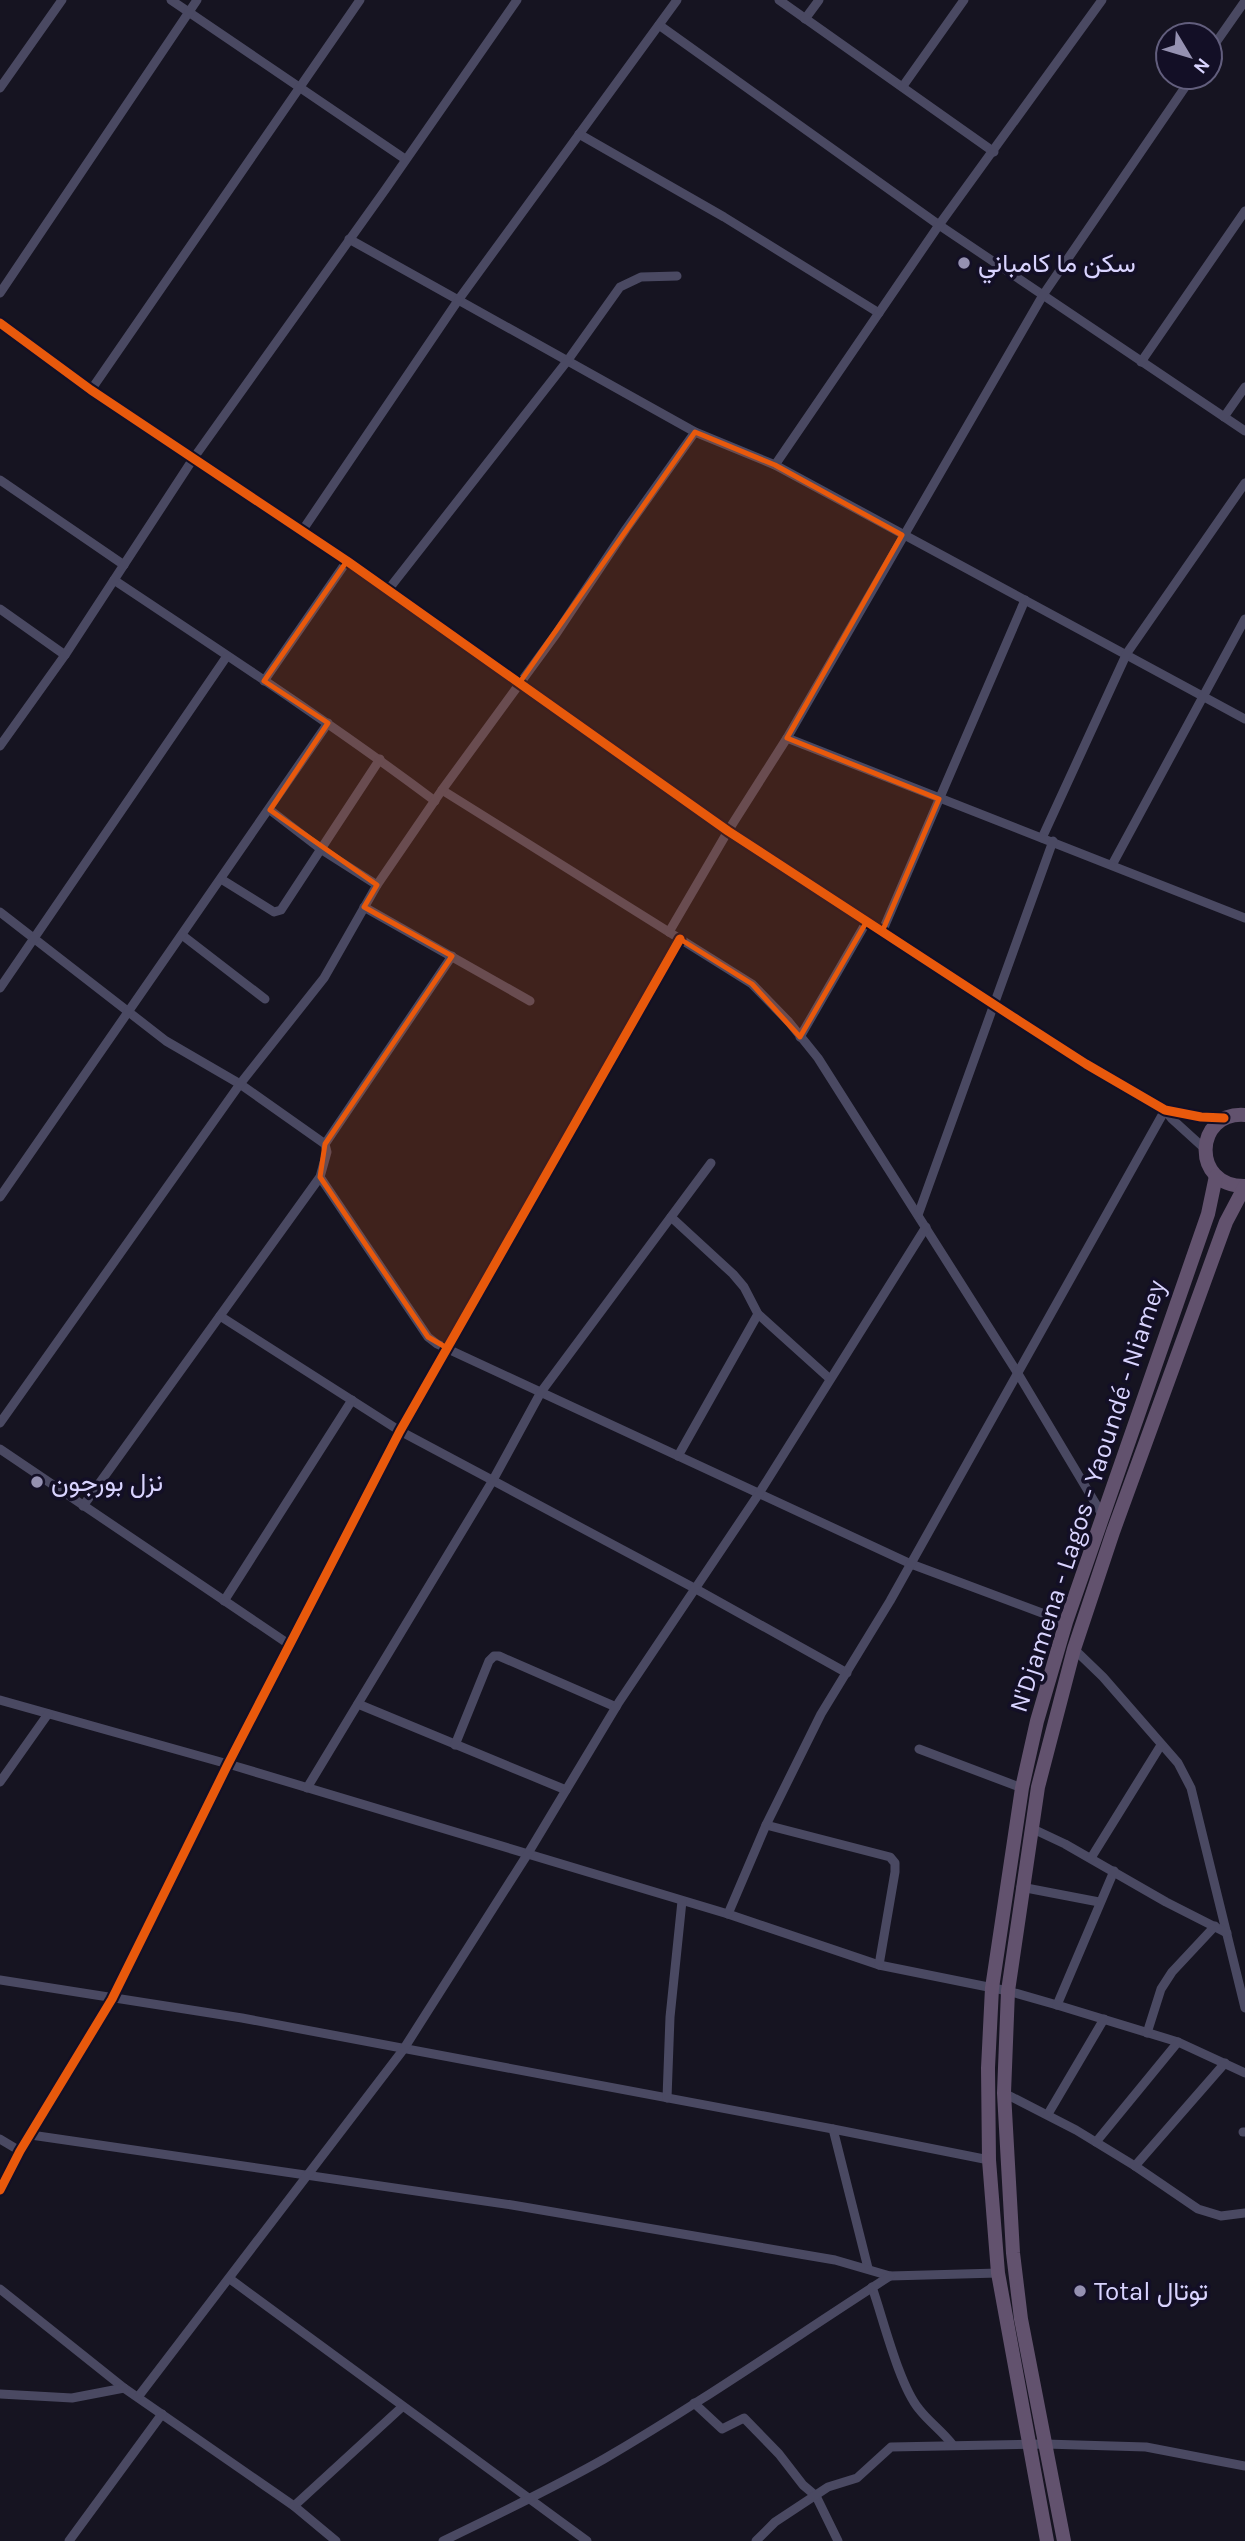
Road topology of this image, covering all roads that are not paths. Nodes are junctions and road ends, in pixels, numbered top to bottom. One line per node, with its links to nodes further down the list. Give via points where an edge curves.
1 (62, 0): 18 (street)
2 (171, 0): 12 (street)
3 (197, 0): 12 (street)
4 (360, 0): 17 (street)
5 (517, 0): 22 (street)
6 (677, 0): 14 (street)
7 (779, 0): 13 (street)
8 (819, 0): 13 (street)
9 (964, 0): 16 (street)
10 (1102, 0): 21 (street)
11 (1245, 1): 15 (street)
12 (188, 12): 17 (street); 27 (street)
13 (805, 19): 16 (street)
14 (659, 25): 20 (street); 24 (street)
15 (1224, 31)
16 (903, 86): 21 (street)
17 (299, 87): 22 (street); 35 (street)
18 (0, 88)
19 (1182, 91): 28 (street)
20 (579, 134): 29 (street); 30 (street)
21 (994, 152): 24 (street)
22 (405, 159): 25 (street)
23 (1245, 211): 33 (street)
24 (939, 225): 28 (street); 30 (street)
25 (349, 239): 29 (street); 39 (street)
26 (677, 276): 32 (street, via 641,277 620,287)
27 (0, 293)
28 (1043, 295): 33 (street); 44 (street)
29 (459, 299): 32 (street); 43 (street)
30 (879, 313): 40 (street)
31 (0, 323): 35 (street)
32 (568, 360): 38 (street); 48 (street)
33 (1141, 362): 36 (street)
34 (1245, 387): 36 (street)
35 (91, 390): 39 (street)
36 (1224, 417): 37 (street)
37 (1245, 431)
38 (695, 432): 40 (street); 56 (street)
39 (193, 459): 43 (street); 46 (street)
40 (775, 465): 44 (street)
41 (0, 480): 46 (street)
42 (1245, 483): 52 (street)
43 (302, 531): 45 (street)
44 (902, 536): 49 (street); 60 (street)
45 (347, 561): 48 (street); 55 (street)
46 (124, 565): 47 (street)
47 (114, 580): 53 (street); 54 (street)
48 (388, 590): 56 (street)
49 (1025, 600): 52 (street); 64 (street)
50 (0, 609): 53 (street)
51 (1245, 619): 57 (street)
52 (1127, 653): 57 (street); 68 (street)
53 (65, 655): 61 (street)
54 (227, 656): 55 (street); 81 (street)
55 (264, 681): 59 (street)
56 (520, 682): 63 (street); 67 (street)
57 (1202, 696): 58 (street); 71 (street)
58 (1245, 719)
59 (328, 723): 62 (street); 66 (street)
60 (787, 738): 64 (street); 67 (street)
61 (0, 746)
62 (380, 759): 65 (street); 70 (street)
63 (442, 790): 65 (street); 78 (street)
64 (939, 799): 68 (street); 79 (street)
65 (435, 801): 73 (street)
66 (270, 810): 70 (street); 72 (street)
67 (728, 831): 77 (street); 78 (street)
68 (1042, 838): 69 (street)
69 (1053, 841): 71 (street); 87 (street)
70 (322, 850): 72 (street, via 281,910 274,912); 73 (street)
71 (1112, 865): 76 (street)
72 (221, 879): 80 (street)
73 (377, 885): 74 (street)
74 (364, 907): 83 (street); 90 (street, via 324,978)
75 (0, 912): 81 (street)
76 (1245, 918)
77 (867, 922): 79 (street); 89 (street)
78 (669, 932): 82 (street)
79 (882, 932): 87 (street)
80 (183, 935): 85 (street); 88 (street)
81 (35, 939): 84 (street); 88 (street)
82 (680, 939): 89 (street, via 752,984); 106 (street)
83 (452, 956): 86 (street); 94 (street)
84 (0, 988)
85 (265, 999)
86 (530, 1001)
87 (993, 1004): 92 (street); 101 (street)
88 (129, 1012): 90 (street, via 166,1041); 100 (street)
89 (800, 1037): 101 (street)
90 (240, 1084): 94 (street); 111 (street)
91 (1245, 1100): 93 (highway)
92 (1165, 1110): 93 (street, via 1201,1117); 95 (street); 107 (street)
93 (1234, 1115): 95 (highway, via 1209,1135)
94 (325, 1143): 98 (street)
95 (1205, 1149): 97 (highway)
96 (711, 1163): 102 (street)
97 (1216, 1176): 99 (highway, via 1229,1185); 118 (highway, N'Djamena - Lagos - Yaoundé - Niamey, via 1208,1214)
98 (320, 1177): 105 (street); 106 (street, via 428,1337)
99 (1245, 1186): 124 (highway, N'Djamena - Lagos - Yaoundé - Niamey, via 1226,1222)
100 (0, 1197)
101 (918, 1215): 103 (street)
102 (671, 1217): 104 (street, via 733,1273); 109 (street)
103 (926, 1227): 107 (street); 108 (street)
104 (758, 1314): 108 (street); 114 (street)
105 (220, 1316): 110 (street); 117 (street)
106 (447, 1348): 109 (street); 112 (street)
107 (1017, 1372): 118 (street); 119 (street)
108 (830, 1379): 116 (street)
109 (541, 1392): 114 (street); 115 (street)
110 (352, 1400): 112 (street); 121 (street)
111 (0, 1423)
112 (400, 1431): 115 (street); 123 (street)
113 (0, 1449): 117 (street)
114 (678, 1456): 116 (street)
115 (493, 1480): 120 (street); 127 (street)
116 (758, 1495): 119 (street); 120 (street)
117 (83, 1506): 121 (street)
118 (1103, 1516): 122 (highway, N'Djamena - Lagos - Yaoundé - Niamey)
119 (911, 1564): 122 (street); 125 (street)
120 (696, 1589): 125 (street); 128 (street)
121 (224, 1601): 123 (street)
122 (1066, 1622): 136 (highway, N'Djamena - Lagos - Yaoundé - Niamey)
123 (290, 1645): 133 (street)
124 (1074, 1648): 131 (street); 139 (highway, N'Djamena - Lagos - Yaoundé - Niamey, via 1052,1725)
125 (847, 1673): 138 (street, via 821,1714)
126 (0, 1700): 129 (street)
127 (358, 1704): 130 (street); 135 (street)
128 (615, 1707): 130 (street, via 494,1656); 137 (street)
129 (48, 1714): 133 (street); 134 (street)
130 (455, 1745): 137 (street)
131 (1161, 1745): 141 (street); 148 (street, via 1191,1787)
132 (919, 1749): 136 (street)
133 (228, 1764): 135 (street); 153 (street)
134 (0, 1782)
135 (307, 1788): 140 (street)
136 (1022, 1788): 151 (highway, N'Djamena - Lagos - Yaoundé - Niamey)
137 (566, 1790): 140 (street)
138 (766, 1825): 146 (street); 149 (street, via 890,1857 895,1863)
139 (1031, 1828): 141 (street); 143 (highway, N'Djamena - Lagos - Yaoundé - Niamey)
140 (527, 1855): 144 (street); 159 (street)
141 (1091, 1858): 142 (street)
142 (1114, 1871): 145 (street); 147 (street)
143 (1021, 1887): 145 (street); 152 (highway, N'Djamena - Lagos - Yaoundé - Niamey)
144 (682, 1901): 146 (street); 163 (street)
145 (1099, 1902): 154 (street)
146 (728, 1914): 149 (street)
147 (1215, 1926): 148 (street); 157 (street, via 1161,1989)
148 (1227, 1933): 155 (street)
149 (879, 1965): 151 (street)
150 (0, 1980): 153 (street)
151 (992, 1988): 152 (street); 170 (highway, N'Djamena - Lagos - Yaoundé - Niamey)
152 (1008, 1991): 154 (street); 162 (highway, N'Djamena - Lagos - Yaoundé - Niamey)
153 (112, 1999): 159 (street, via 242,2018); 166 (street)
154 (1057, 2005): 156 (street)
155 (1245, 2008)
156 (1104, 2019): 157 (street); 164 (street)
157 (1147, 2033): 158 (street)
158 (1178, 2042): 160 (street); 168 (street)
159 (403, 2050): 163 (street); 172 (street)
160 (1225, 2063): 161 (street); 171 (street)
161 (1245, 2073)
162 (1004, 2093): 164 (street); 188 (highway, N'Djamena - Lagos - Yaoundé - Niamey, via 1013,2253)
163 (667, 2098): 165 (street)
164 (1048, 2114): 168 (street)
165 (833, 2129): 170 (street); 175 (street)
166 (31, 2135): 169 (street); 172 (street)
167 (0, 2139): 169 (street)
168 (1096, 2142): 171 (street)
169 (20, 2151): 173 (street)
170 (989, 2160): 176 (highway, N'Djamena - Lagos - Yaoundé - Niamey)
171 (1135, 2166): 174 (street, via 1198,2209 1221,2216)
172 (308, 2175): 175 (street); 178 (street)
173 (0, 2190)
174 (1245, 2213)
175 (868, 2267): 177 (street)
176 (998, 2273): 177 (street); 189 (highway, N'Djamena - Lagos - Yaoundé - Niamey)
177 (890, 2276): 179 (street)
178 (230, 2279): 183 (street); 185 (street)
179 (872, 2287): 184 (street); 187 (street, via 906,2386 919,2409)
180 (0, 2290): 181 (street)
181 (124, 2388): 182 (street, via 72,2398); 183 (street)
182 (0, 2394)
183 (138, 2397): 186 (street)
184 (694, 2403): 191 (street, via 722,2429 744,2418); 192 (street)
185 (402, 2407): 192 (street); 193 (street)
186 (162, 2413): 193 (street); 194 (street)
187 (952, 2444): 189 (street); 191 (street, via 891,2447 857,2478 828,2487)
188 (1045, 2444): 189 (street); 190 (street, via 1146,2448); 201 (highway, N'Djamena - Lagos - Yaoundé - Niamey)
189 (1028, 2445): 200 (highway, N'Djamena - Lagos - Yaoundé - Niamey)
190 (1245, 2466)
191 (817, 2496): 198 (street, via 775,2522); 199 (street)
192 (530, 2498): 196 (street); 197 (street)
193 (294, 2507): 195 (street)
194 (69, 2541)
195 (336, 2541)
196 (443, 2541)
197 (587, 2541)
198 (755, 2541)
199 (838, 2541)
200 (1047, 2541)
201 (1064, 2541)

